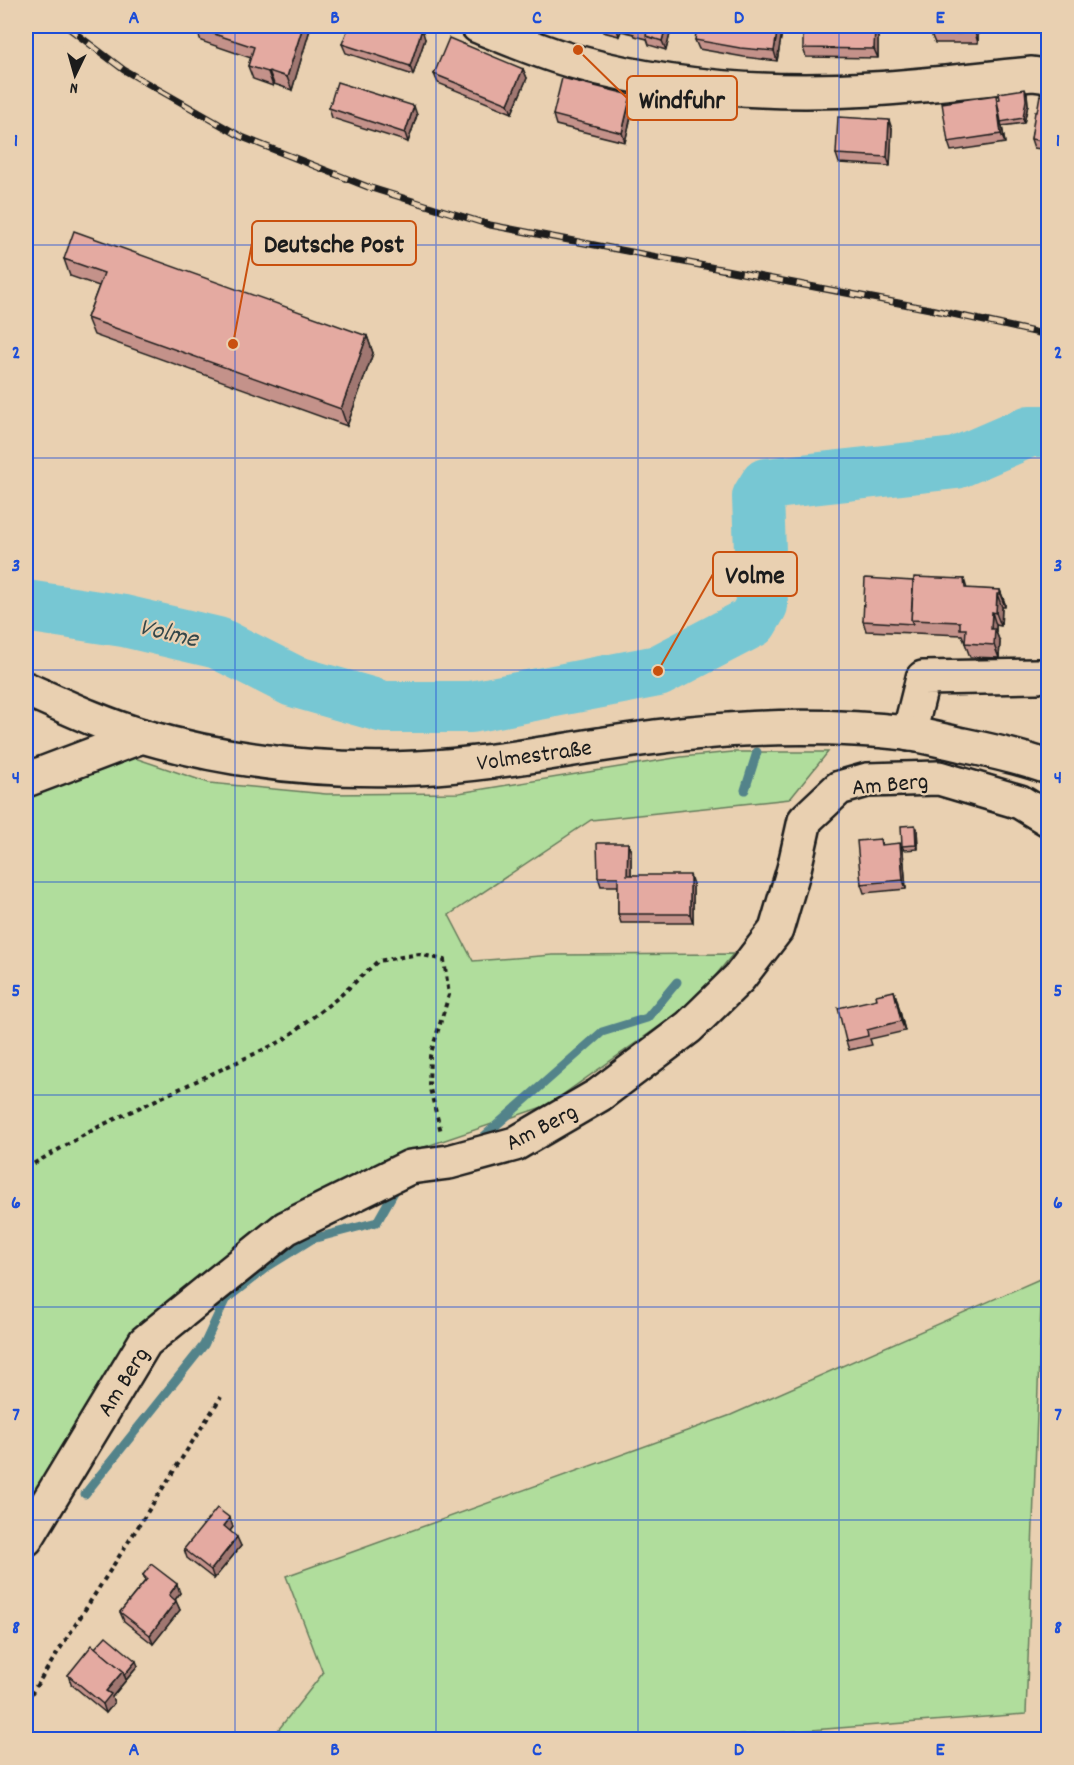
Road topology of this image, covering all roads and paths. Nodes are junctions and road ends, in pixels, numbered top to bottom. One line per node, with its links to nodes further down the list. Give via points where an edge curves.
1 (478, 26): 2 (street, via 575,62 704,85 862,89 1032,74)
2 (1048, 76)
3 (1037, 676): 5 (street, via 923,678)
4 (26, 689): 6 (street, Volmestraße)
5 (909, 734): 6 (street, Volmestraße, via 787,727 690,733 418,768 343,769 275,764); 7 (street, Volmestraße)
6 (142, 736): 8 (street)
7 (1048, 767)
8 (26, 780)
9 (1048, 819): 10 (street, Am Berg, via 1020,802 939,778 867,780 839,788 805,820 776,930 739,978 689,1027 599,1095 515,1144)
10 (449, 1162): 11 (path, via 429,1085 430,1056 449,995 444,960 419,954 378,961 282,1041 100,1126); 13 (street, Am Berg, via 410,1167 286,1228 145,1342)
11 (26, 1168)
12 (221, 1398): 14 (path)
13 (26, 1539)
14 (26, 1702)
15 (659, 1737): 16 (path)
16 (642, 1740)

